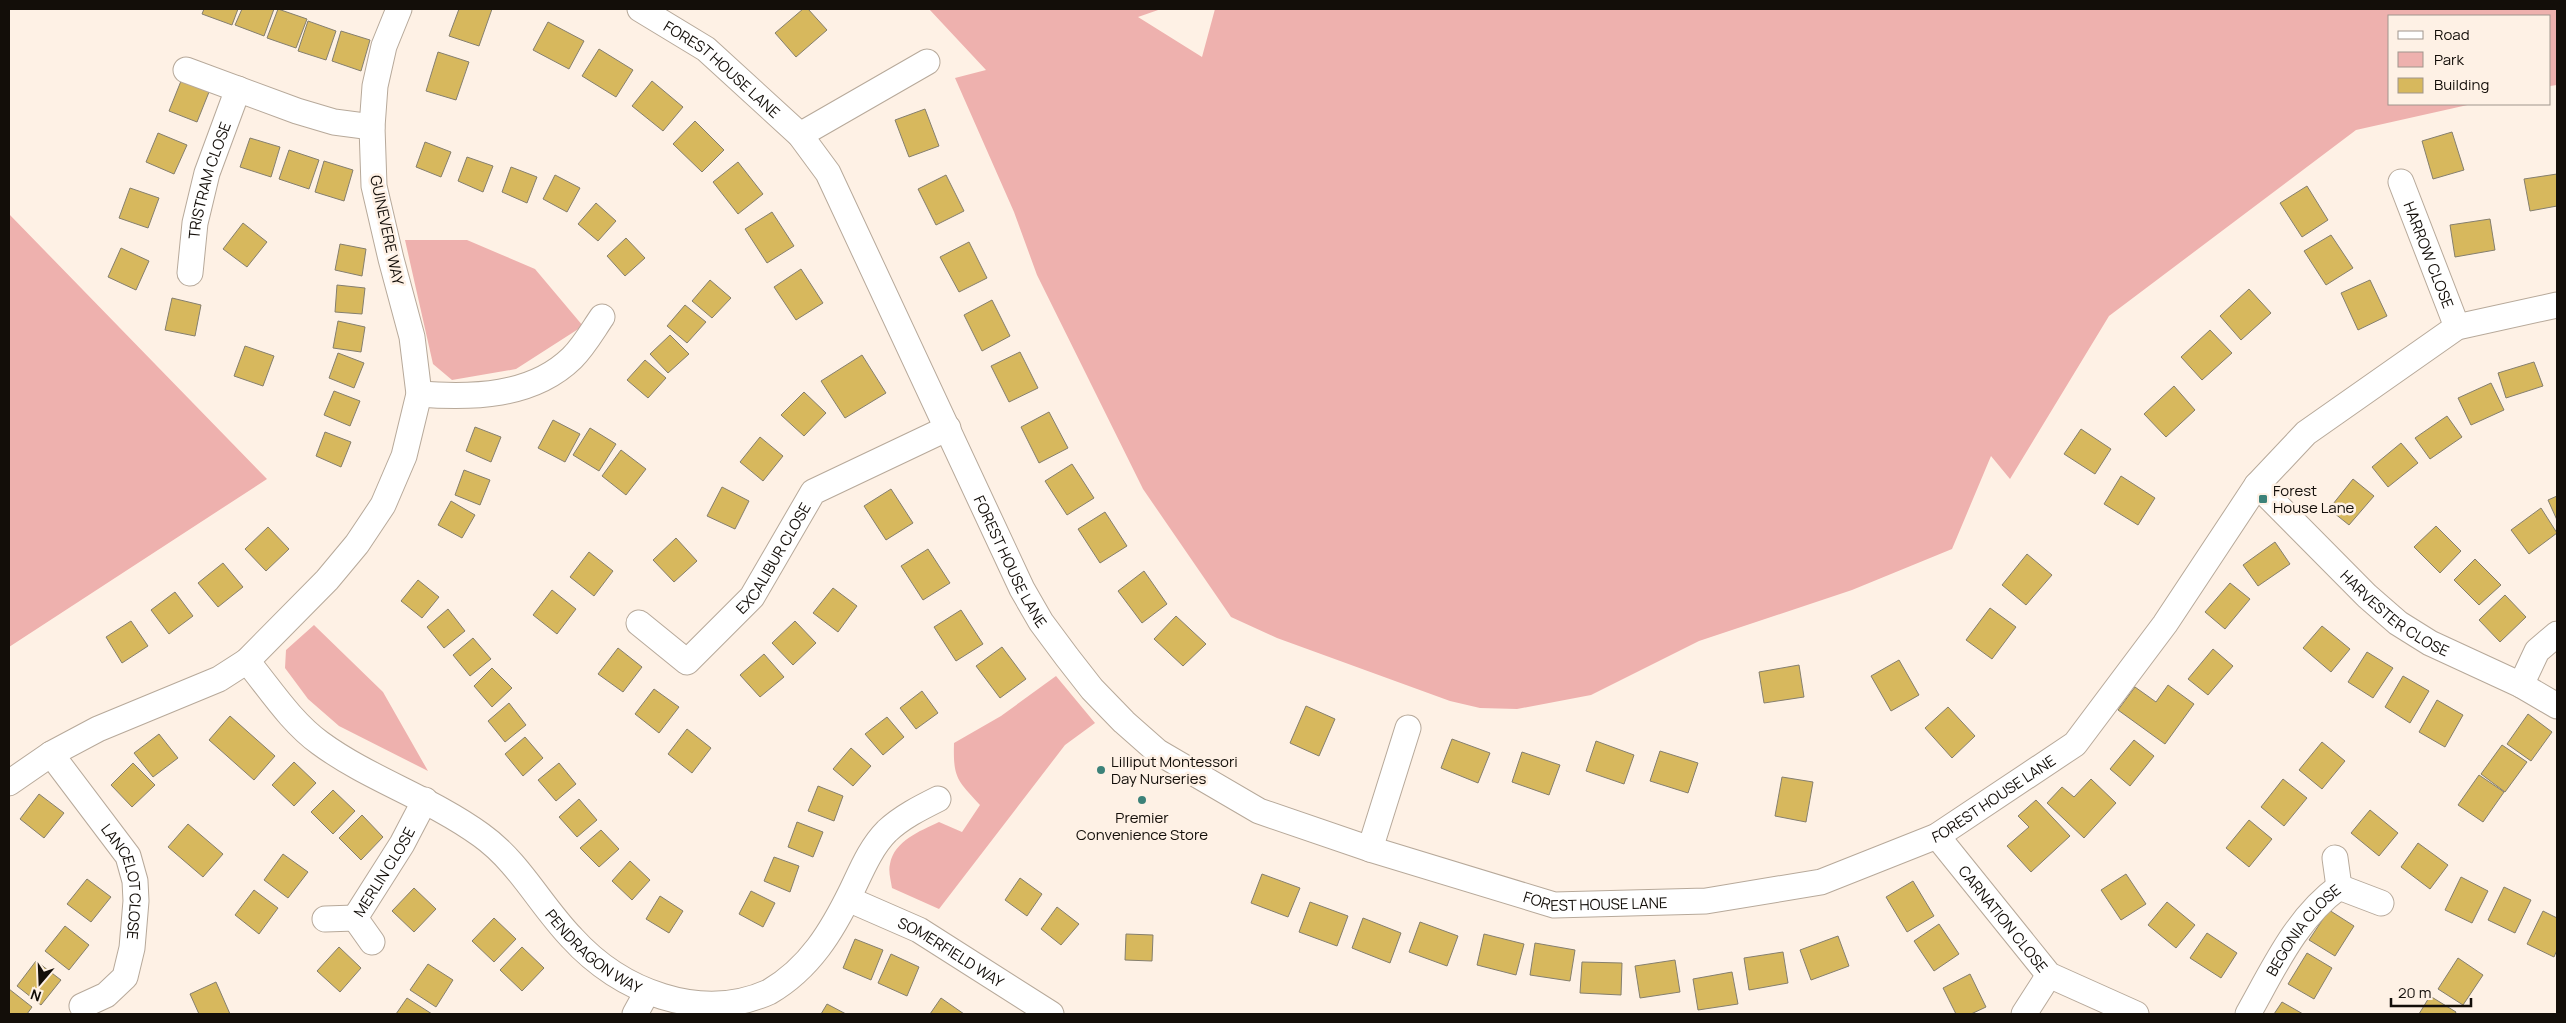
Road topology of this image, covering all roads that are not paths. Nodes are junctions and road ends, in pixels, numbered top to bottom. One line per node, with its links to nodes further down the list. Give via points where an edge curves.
1 (399, 9): 6 (street, GUINEVERE WAY, via 384,46)
2 (640, 9): 7 (street, FOREST HOUSE LANE, via 706,50)
3 (927, 62): 7 (street)
4 (186, 70): 5 (street)
5 (238, 89): 6 (street, via 334,122); 9 (street, TRISTRAM CLOSE, via 207,172 195,223)
6 (372, 127): 13 (street, GUINEVERE WAY, via 374,186 412,337)
7 (800, 135): 14 (street, FOREST HOUSE LANE, via 828,173 844,204)
8 (2402, 182): 12 (street, HARROW CLOSE)
9 (190, 273)
10 (2557, 305): 12 (street, FOREST HOUSE LANE)
11 (602, 317): 13 (street, via 573,357 546,377 517,389 460,397)
12 (2457, 327): 15 (street, FOREST HOUSE LANE, via 2306,433)
13 (419, 394): 18 (street, GUINEVERE WAY, via 404,456 383,505 328,580)
14 (948, 428): 16 (street, EXCALIBUR CLOSE, via 813,492 752,597 688,662); 27 (street, FOREST HOUSE LANE, via 1022,589 1041,622 1092,689 1124,722 1158,752 1259,811)
15 (2257, 485): 19 (street, HARVESTER CLOSE, via 2398,623 2430,643); 26 (street, FOREST HOUSE LANE, via 2165,624 2075,744)
16 (639, 623)
17 (2557, 634): 19 (street, via 2537,651)
18 (247, 661): 22 (street, via 219,679 98,729); 25 (street, PENDRAGON WAY, via 297,723 320,743)
19 (2521, 685): 20 (street, HARVESTER CLOSE)
20 (2557, 706)
21 (1408, 728): 27 (street)
22 (51, 754): 23 (street); 37 (street, LANCELOT CLOSE, via 128,856 135,881 132,948 125,977 106,996)
23 (9, 783)
24 (938, 799): 30 (street, PENDRAGON WAY, via 907,815 888,831 870,851)
25 (425, 800): 32 (street, MERLIN CLOSE, via 402,844); 36 (street, PENDRAGON WAY, via 488,841 518,871 571,938 618,978)
26 (1936, 836): 27 (street, FOREST HOUSE LANE, via 1821,882 1706,901 1554,905); 35 (street, CARNATION CLOSE)
27 (1370, 849)
28 (2335, 858): 29 (street)
29 (2338, 887): 31 (street, BEGONIA CLOSE); 41 (street, BEGONIA CLOSE, via 2295,932)
30 (848, 899): 36 (street, PENDRAGON WAY, via 817,952 798,972 768,993 740,1003 709,1008); 38 (street, SOMERFIELD WAY, via 919,930)
31 (2381, 903)
32 (355, 918): 33 (street); 34 (street, MERLIN CLOSE)
33 (325, 919)
34 (372, 942)
35 (2049, 976): 39 (street); 40 (street, CARNATION CLOSE)
36 (641, 1004)
37 (82, 1006)
38 (1051, 1014)
39 (2024, 1014)
40 (2136, 1014)
41 (2248, 1014)

